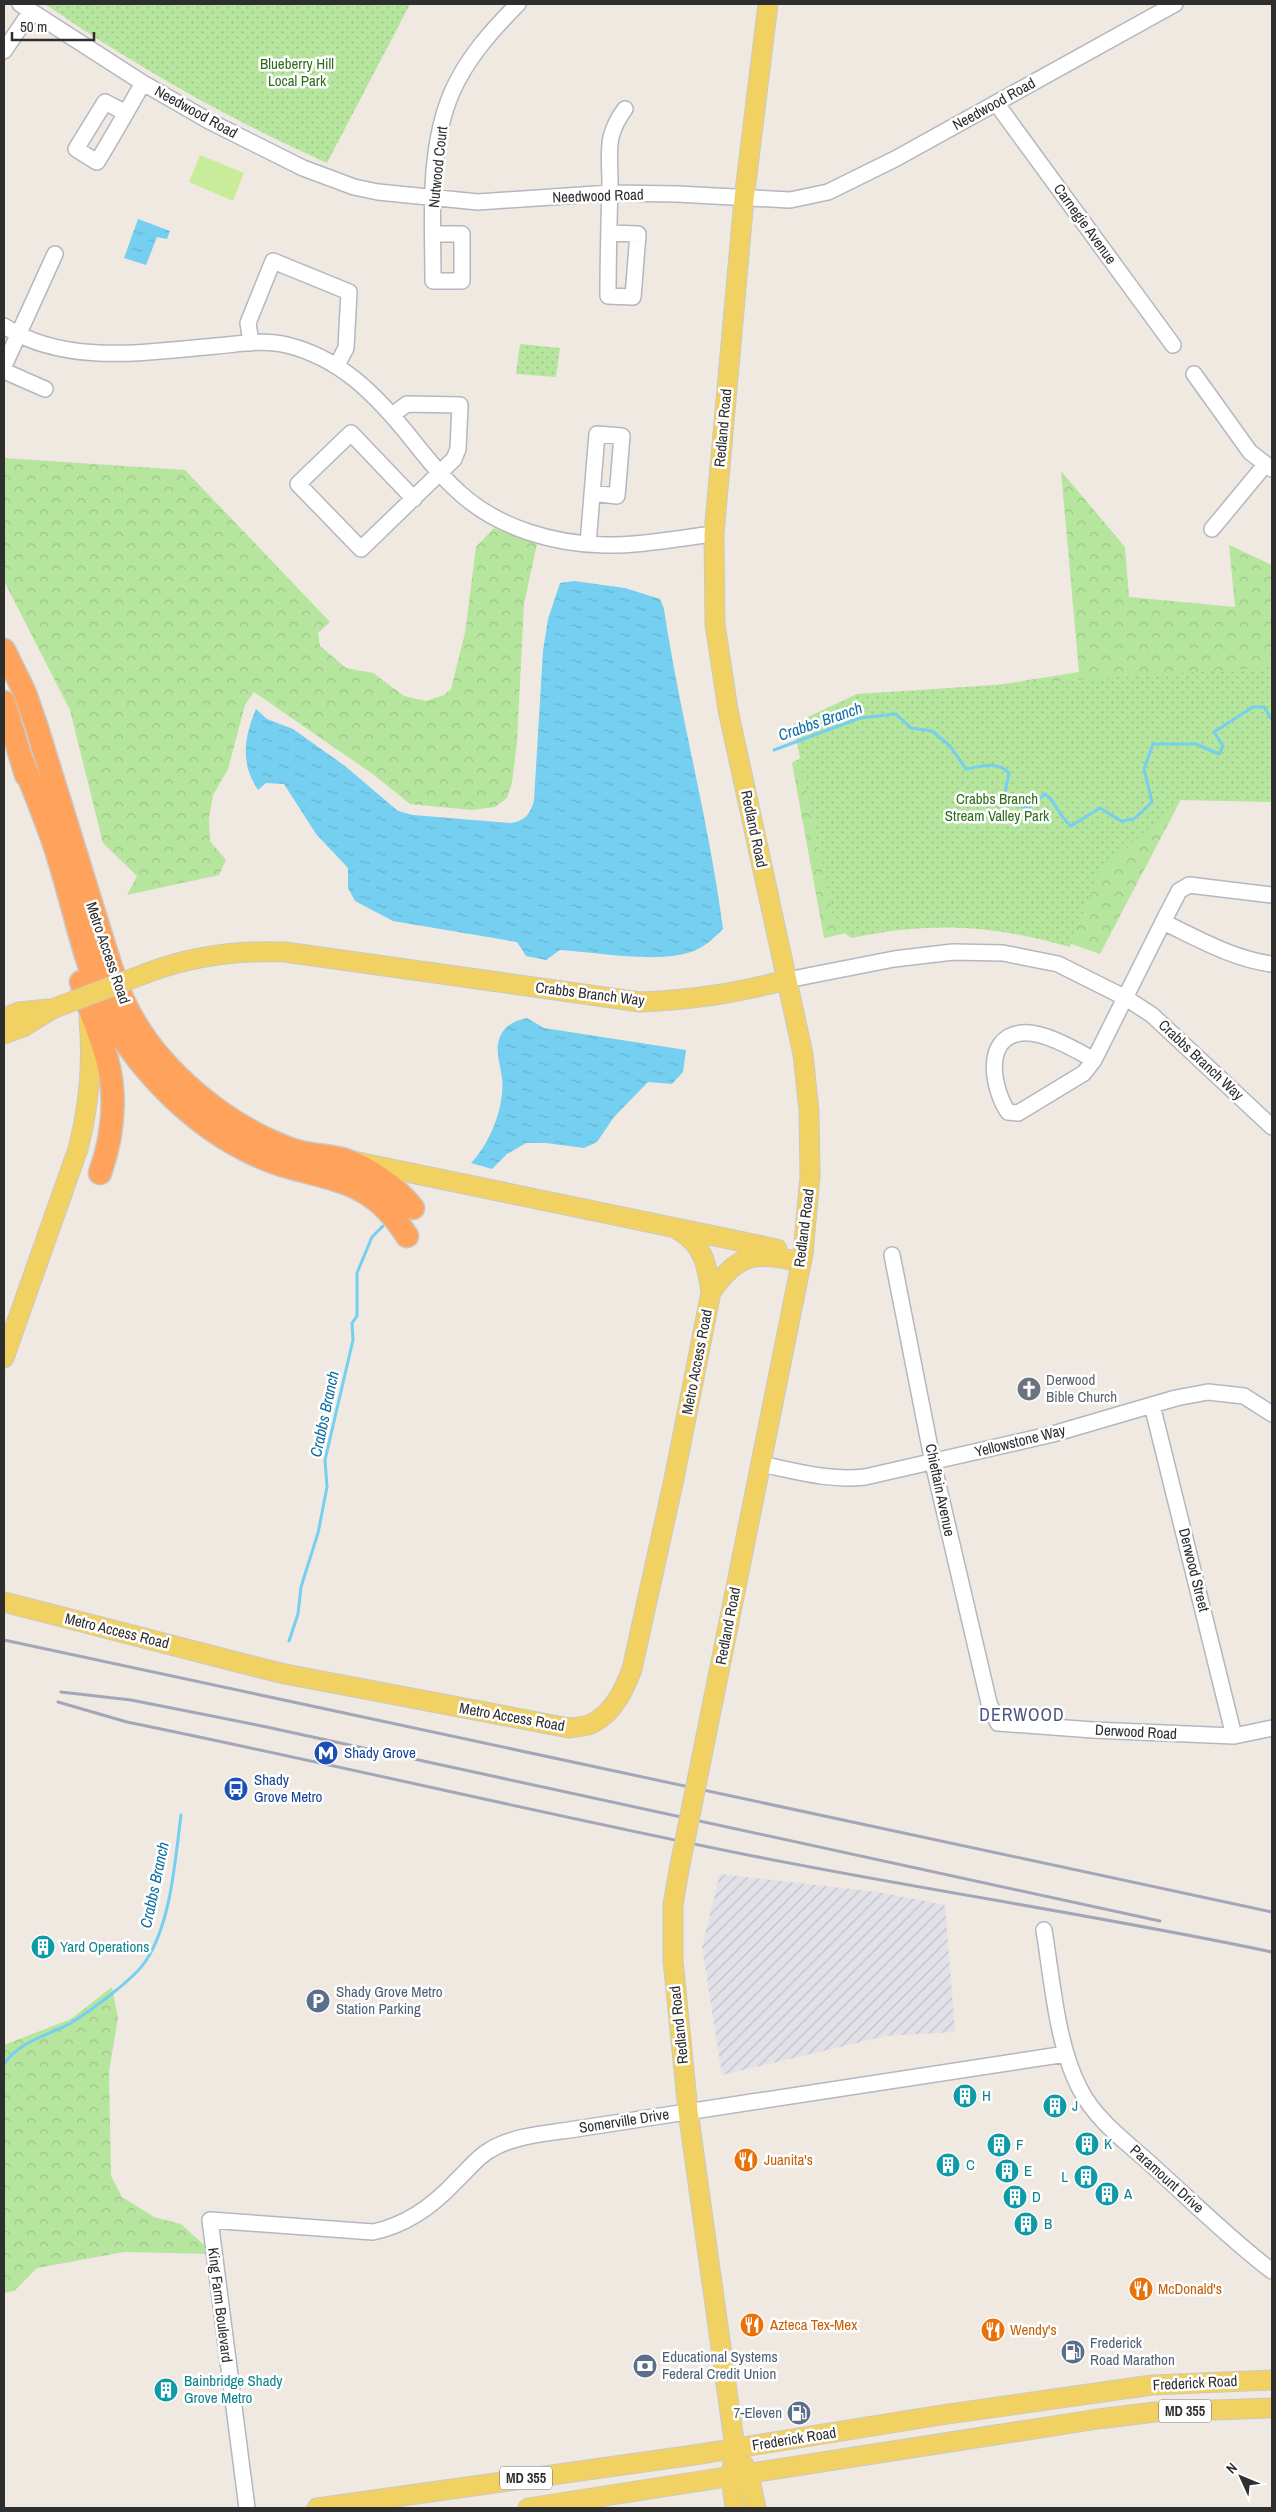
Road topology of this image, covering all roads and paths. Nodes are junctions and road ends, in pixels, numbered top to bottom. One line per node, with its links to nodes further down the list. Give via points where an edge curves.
1 (518, 4): 11 (street, Nutwood Court, via 478,48 452,92 439,134)
2 (768, 4): 12 (main road, Redland Road)
3 (1175, 4): 7 (street, Needwood Road)
4 (26, 8): 5 (street); 6 (street, Needwood Road)
5 (5, 46)
6 (143, 83): 9 (street); 11 (street, Needwood Road, via 209,121 303,168 370,190)
7 (996, 102): 12 (street, Needwood Road, via 828,192 790,200); 19 (street, Carnegie Avenue)
8 (625, 109): 10 (street, via 616,120 611,138)
9 (126, 113)
10 (610, 193): 11 (street, Needwood Road, via 478,202); 12 (street, Needwood Road); 13 (street)
11 (433, 199): 14 (street, Nutwood Court)
12 (744, 199): 31 (main road, Redland Road)
13 (609, 233)
14 (433, 234)
15 (55, 254): 17 (street)
16 (4, 326): 17 (street)
17 (18, 335): 18 (street, via 46,346 79,352 128,352); 21 (street)
18 (251, 343): 20 (street, via 286,345); 20 (street, via 248,323 273,261 349,292 346,348)
19 (1173, 345)
20 (337, 365): 25 (street)
21 (4, 366)
22 (4, 370): 24 (street)
23 (1194, 374): 26 (street, via 1250,452)
24 (46, 389)
25 (392, 414): 27 (street); 27 (street, via 407,404 460,406 457,454)
26 (1269, 467): 30 (street)
27 (440, 474): 29 (street); 32 (street, via 489,515 540,536)
28 (592, 493): 32 (street)
29 (414, 499): 29 (street, via 361,549 298,484 351,433)
30 (1212, 530)
31 (714, 534): 32 (street); 39 (main road, Redland Road, via 715,624 728,710)
32 (588, 544)
33 (4, 650): 47 (highway, Metro Access Road, via 28,702 110,964 138,1027 186,1084 231,1119 296,1150)
34 (4, 702): 35 (highway, Metro Access Road)
35 (22, 760): 41 (highway, Metro Access Road); 51 (highway, via 60,862 85,955 102,1001 133,1052 177,1102 205,1125 255,1156 341,1181 369,1193 392,1214)
36 (1272, 895): 37 (street, via 1189,885 1179,891)
37 (1163, 922): 38 (street, via 1230,954); 40 (street)
38 (1272, 964)
39 (787, 980): 40 (street, Crabbs Branch Way, via 904,958 953,952 1003,953 1058,964); 42 (main road, Crabbs Branch Way, bridge, via 726,995 640,1002 254,950 185,960); 53 (main road, Redland Road, via 803,1054 809,1111 810,1176)
40 (1126, 998): 45 (street); 46 (street, Crabbs Branch Way, via 1175,1034)
41 (88, 1006): 48 (highway, via 107,1060 113,1106 109,1147); 55 (main road, Metro Access Road, via 91,1060 84,1127)
42 (52, 1009): 43 (main road, Crabbs Branch Way, via 19,1012); 44 (main road, Crabbs Branch Way, via 23,1027)
43 (4, 1018)
44 (4, 1034)
45 (1094, 1060): 45 (street, via 1084,1073 1018,1113 1008,1112 1000,1100 994,1078 995,1060 1009,1037 1034,1034)
46 (1272, 1127)
47 (345, 1160): 49 (highway, via 402,1194); 50 (main road, Metro Access Road)
48 (100, 1173)
49 (413, 1208)
50 (672, 1227): 53 (main road, Metro Access Road); 54 (main road, via 688,1236 702,1251)
51 (407, 1236)
52 (892, 1255): 58 (street, Chieftain Avenue)
53 (802, 1258): 54 (main road, Metro Access Road, via 750,1257 724,1274); 59 (main road, Redland Road)
54 (710, 1292): 60 (main road, Metro Access Road, via 674,1479 632,1668 623,1692 609,1711 592,1724 569,1728 280,1673)
55 (5, 1350)
56 (1152, 1405): 57 (street, Yellowstone Way, via 1208,1392 1231,1393 1256,1402); 58 (street, Yellowstone Way, via 1053,1434); 63 (street, Derwood Street)
57 (1272, 1414)
58 (933, 1463): 59 (street, Yellowstone Way, via 849,1479 809,1476); 61 (street, Chieftain Avenue, via 989,1703)
59 (760, 1464): 66 (main road, Redland Road, bridge, via 673,1905 672,1940)
60 (4, 1602)
61 (998, 1722): 63 (street, Derwood Road)
62 (1272, 1728): 63 (street, Derwood Road)
63 (1234, 1736)
64 (1044, 1930): 65 (street, Paramount Drive)
65 (1066, 2054): 66 (street, Somerville Drive); 68 (street, Paramount Drive, via 1079,2088 1096,2114)
66 (688, 2111): 67 (street, Somerville Drive, via 505,2142 488,2150 430,2206 388,2229 373,2232); 71 (main road, Redland Road)
67 (210, 2220): 74 (street, King Farm Boulevard)
68 (1272, 2271)
69 (1272, 2380): 71 (main road, Frederick Road / MD 355, via 1152,2384)
70 (1272, 2408): 72 (main road, Frederick Road / MD 355, via 1107,2417)
71 (735, 2448): 72 (main road); 73 (main road); 75 (main road, Frederick Road / MD 355)
72 (749, 2474): 73 (main road, Frederick Road / MD 355); 78 (main road)
73 (731, 2477): 76 (main road, Frederick Road / MD 355); 77 (main road)
74 (247, 2508)
75 (317, 2508)
76 (528, 2508)
77 (735, 2508)
78 (756, 2508)

